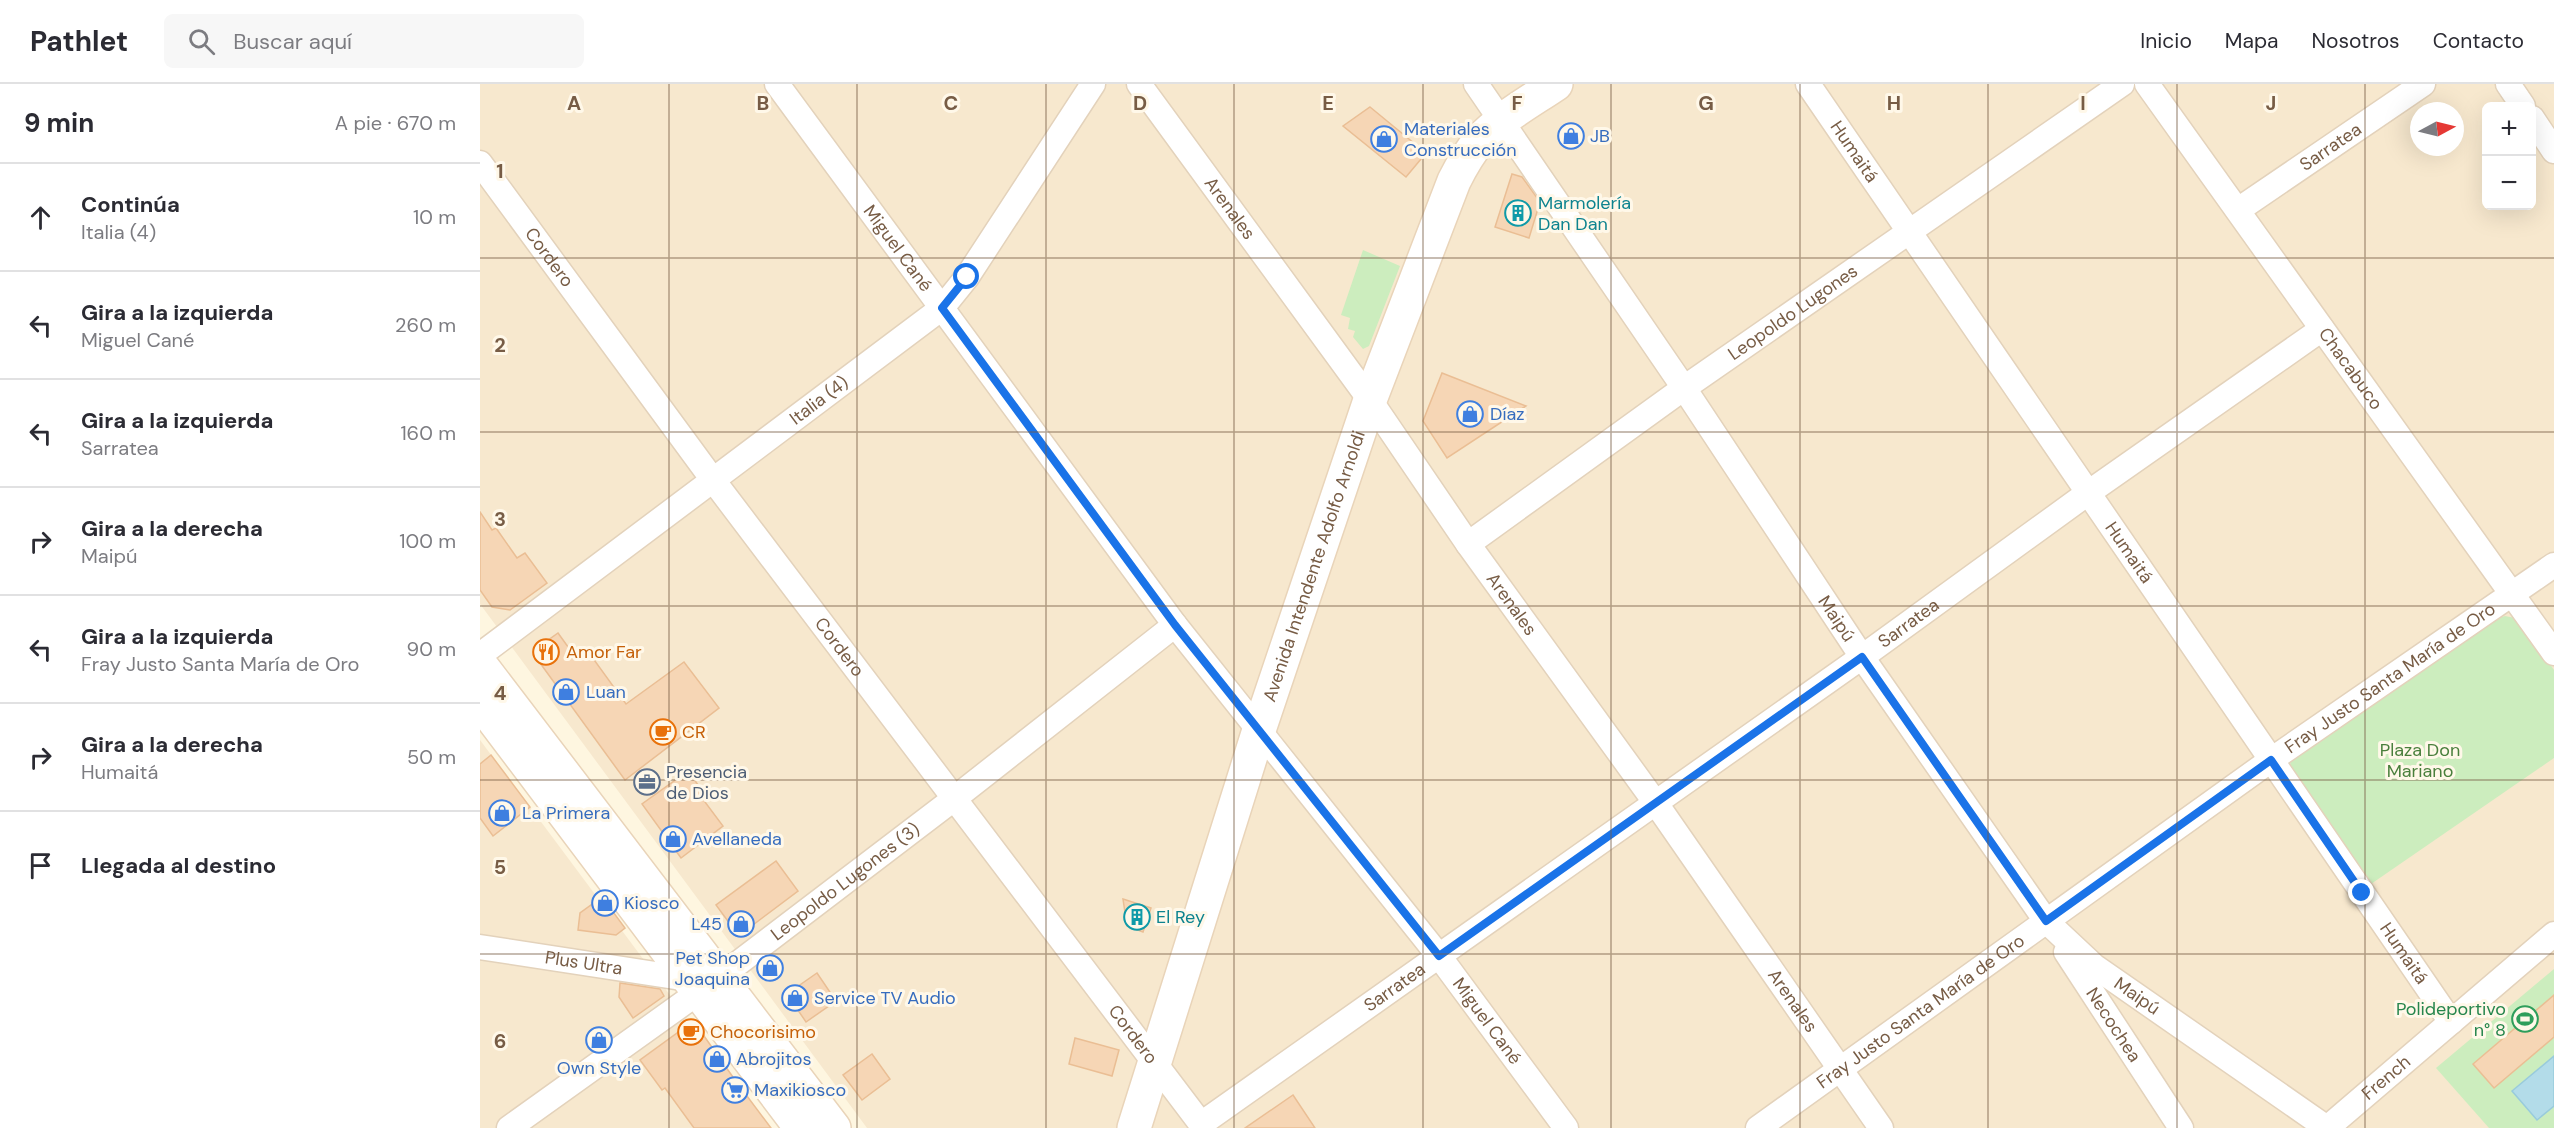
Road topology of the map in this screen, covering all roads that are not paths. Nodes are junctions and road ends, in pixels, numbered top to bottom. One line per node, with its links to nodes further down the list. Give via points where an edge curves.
1 (777, 84): 18 (street, Miguel Cané)
2 (1093, 84): 18 (street, Italia (4), via 967,277)
3 (1139, 84): 21 (street, Arenales)
4 (1476, 84): 12 (street, Maipú)
5 (1556, 84): 12 (main road, Avenida Intendente Adolfo Arnoldi)
6 (1808, 84): 17 (street, Humaitá)
7 (2122, 84): 17 (street, Leopoldo Lugones)
8 (2147, 84): 16 (street, Chacabuco)
9 (2423, 84): 16 (street, Sarratea)
10 (2508, 84): 11 (street)
11 (2520, 102)
12 (1502, 121): 20 (street, Maipú); 21 (main road, Avenida Intendente Adolfo Arnoldi, via 1480,140 1454,181)
13 (2536, 124): 14 (street)
14 (2554, 151)
15 (480, 163): 22 (street, Cordero)
16 (2238, 210): 19 (street, Chacabuco)
17 (1909, 233): 20 (street, Leopoldo Lugones); 23 (street, Humaitá)
18 (942, 308): 22 (street, Italia (4)); 27 (street, Miguel Cané)
19 (2322, 329): 23 (street, Sarratea); 26 (street, Chacabuco)
20 (1684, 388): 24 (street, Leopoldo Lugones); 30 (street, Maipú)
21 (1370, 400): 24 (street, Arenales); 33 (main road, Avenida Intendente Adolfo Arnoldi)
22 (713, 480): 29 (street, Italia (4)); 35 (street, Cordero)
23 (2088, 493): 30 (street, Sarratea); 34 (street, Humaitá)
24 (1468, 544): 36 (street, Arenales)
25 (2554, 565): 26 (street, Fray Justo Santa María de Oro)
26 (2512, 593): 28 (street, Chacabuco); 34 (street, Fray Justo Santa María de Oro)
27 (1175, 625): 33 (street, Miguel Cané); 35 (street, Leopoldo Lugones (3))
28 (2554, 653)
29 (480, 655)
30 (1862, 657): 36 (street, Sarratea); 37 (street, Maipú)
31 (480, 664): 41 (main road)
32 (480, 702): 41 (main road)
33 (1259, 730): 40 (street, Miguel Cané); 43 (main road, Avenida Intendente Adolfo Arnoldi)
34 (2271, 760): 37 (street, Fray Justo Santa María de Oro); 42 (street, Humaitá)
35 (955, 798): 41 (street, Leopoldo Lugones (3)); 43 (street, Cordero)
36 (1655, 802): 40 (street, Sarratea); 44 (street, Arenales)
37 (2046, 921): 44 (street, Fray Justo Santa María de Oro); 53 (street, Necochea); 54 (street, Maipú, via 2094,966)
38 (2554, 934): 42 (street, French)
39 (480, 947): 41 (street, Plus Ultra)
40 (1439, 956): 45 (street, Sarratea); 50 (street, Miguel Cané)
41 (702, 983): 46 (street, Leopoldo Lugones (3)); 47 (main road); 48 (main road)
42 (2451, 1022): 54 (street, French)
43 (1154, 1061): 45 (street, Cordero); 49 (main road, Avenida Intendente Adolfo Arnoldi)
44 (1839, 1069): 51 (street, Fray Justo Santa María de Oro); 52 (street, Arenales)
45 (1203, 1126)
46 (509, 1128)
47 (801, 1128)
48 (834, 1128)
49 (1134, 1128)
50 (1566, 1128)
51 (1758, 1128)
52 (1881, 1128)
53 (2181, 1128)
54 (2326, 1128)

